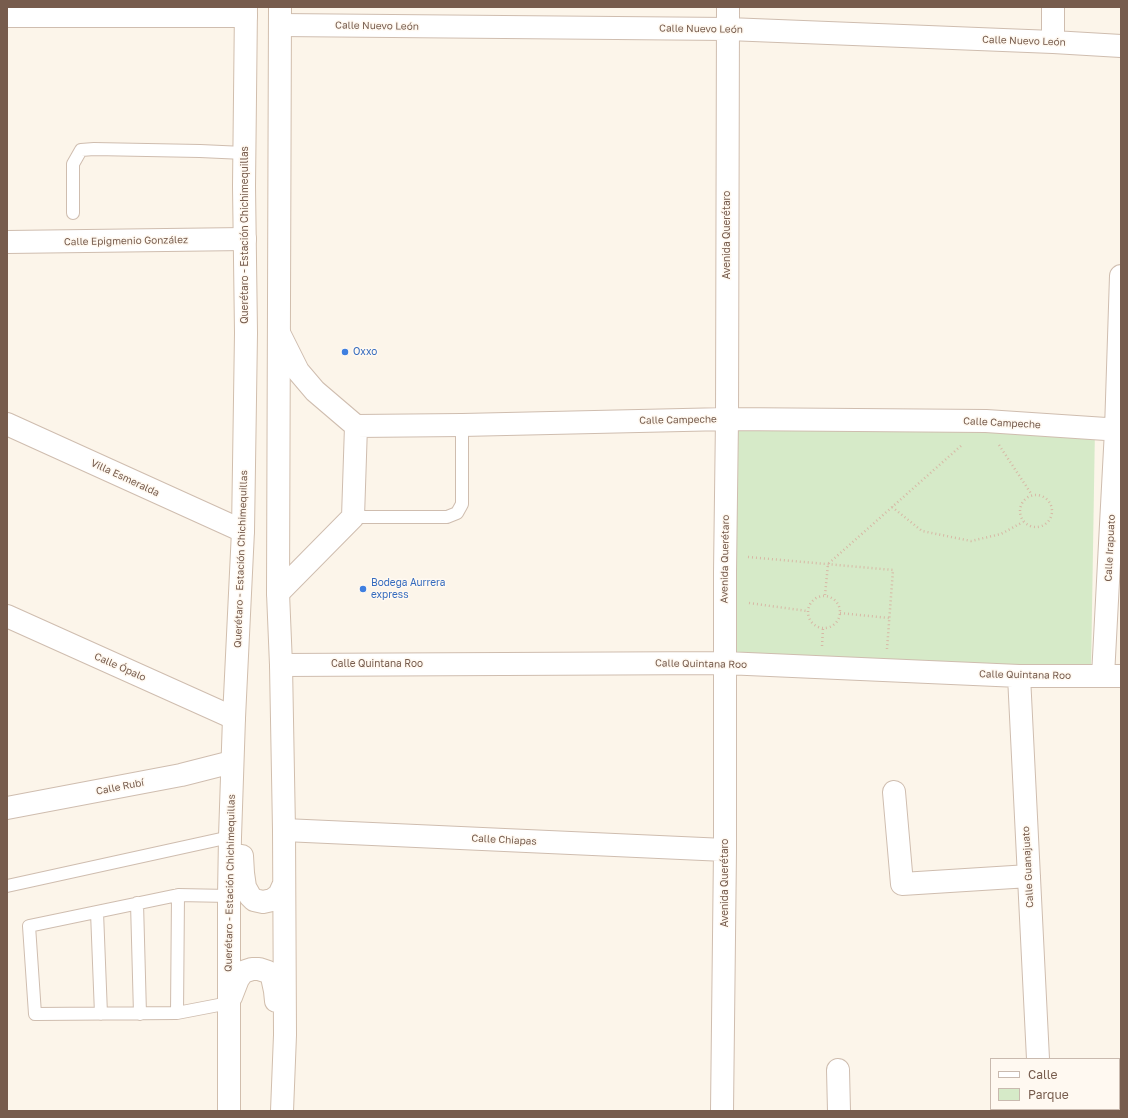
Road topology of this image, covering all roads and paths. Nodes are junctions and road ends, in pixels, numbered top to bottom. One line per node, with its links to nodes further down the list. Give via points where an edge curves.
1 (728, 7): 6 (street, Avenida Querétaro)
2 (1053, 7): 7 (street)
3 (246, 11): 4 (street); 9 (street, Querétaro - Estación Chichimequillas)
4 (7, 16)
5 (280, 16): 6 (street, Calle Nuevo León); 14 (street)
6 (728, 30): 7 (street, Calle Nuevo León); 15 (street, Avenida Querétaro)
7 (1053, 42): 8 (street, Calle Nuevo León)
8 (1121, 46)
9 (244, 153): 10 (lane, via 81,150 73,164); 11 (street, Querétaro - Estación Chichimequillas)
10 (73, 213)
11 (245, 239): 12 (street, Calle Epigmenio González); 26 (street, Querétaro - Estación Chichimequillas)
12 (7, 242)
13 (1121, 276): 19 (street, Calle Irapuato)
14 (279, 333): 18 (street, via 298,371 315,391); 29 (street)
15 (727, 419): 17 (street, Calle Campeche); 19 (street, Calle Campeche, via 986,421); 38 (street, Avenida Querétaro)
16 (7, 424): 26 (street, Villa Esmeralda)
17 (462, 425): 18 (street, Calle Campeche); 24 (lane, via 462,504 458,514 447,517)
18 (356, 426): 24 (street)
19 (1119, 430): 41 (street, Calle Irapuato)
20 (968, 440): 23 (path)
21 (998, 443): 22 (path)
22 (1032, 495): 25 (path, via 1021,503 1019,510); 25 (path, via 1045,497 1049,502 1052,508 1050,520 1040,528 1028,526)
23 (892, 507): 25 (path, via 922,531 970,541 1001,534); 28 (path)
24 (353, 517): 29 (street)
25 (1023, 522)
26 (243, 531): 36 (street, Querétaro - Estación Chichimequillas)
27 (742, 556): 28 (path)
28 (828, 564): 30 (path); 35 (path, via 893,570)
29 (278, 593): 39 (street)
30 (825, 595): 32 (path, via 813,599); 33 (path, via 838,602)
31 (749, 603): 32 (path)
32 (807, 611): 33 (path, via 810,621 823,628 836,623)
33 (840, 613): 35 (path)
34 (7, 616): 42 (street, Calle Ópalo)
35 (889, 618): 37 (path)
36 (239, 627): 42 (street, Querétaro - Estación Chichimequillas); 50 (street, via 241,836 245,888 254,900 263,902 279,895)
37 (886, 653)
38 (725, 663): 39 (street, Calle Quintana Roo); 40 (street, Calle Quintana Roo); 48 (street, Avenida Querétaro)
39 (281, 665): 46 (street)
40 (1019, 676): 41 (street, Calle Quintana Roo); 49 (street, Calle Guanajuato)
41 (1112, 676)
42 (234, 718): 43 (street, Querétaro - Estación Chichimequillas)
43 (232, 762): 45 (street, Calle Rubí, via 182,775); 47 (street, Querétaro - Estación Chichimequillas)
44 (894, 792): 49 (street, via 902,884)
45 (7, 808)
46 (284, 830): 48 (street, Calle Chiapas); 50 (street)
47 (230, 837): 51 (lane); 53 (street, Querétaro - Estación Chichimequillas)
48 (725, 850): 65 (street, Avenida Querétaro)
49 (1029, 876): 61 (street, Calle Guanajuato)
50 (284, 884): 60 (street)
51 (7, 886)
52 (178, 895): 53 (lane); 54 (lane); 57 (lane)
53 (229, 896): 56 (street, Querétaro - Estación Chichimequillas)
54 (138, 904): 55 (lane); 59 (lane)
55 (97, 912): 58 (lane); 58 (lane, via 29,926 35,1014)
56 (229, 1003): 57 (lane); 60 (street, via 243,972 260,969 268,972 272,977 275,991 278,1021); 63 (street, Querétaro - Estación Chichimequillas)
57 (177, 1013): 59 (lane)
58 (101, 1014): 59 (lane)
59 (140, 1014)
60 (285, 1035): 64 (street)
61 (1038, 1058)
62 (838, 1070): 66 (street)
63 (229, 1111)
64 (282, 1111)
65 (722, 1111)
66 (839, 1111)

